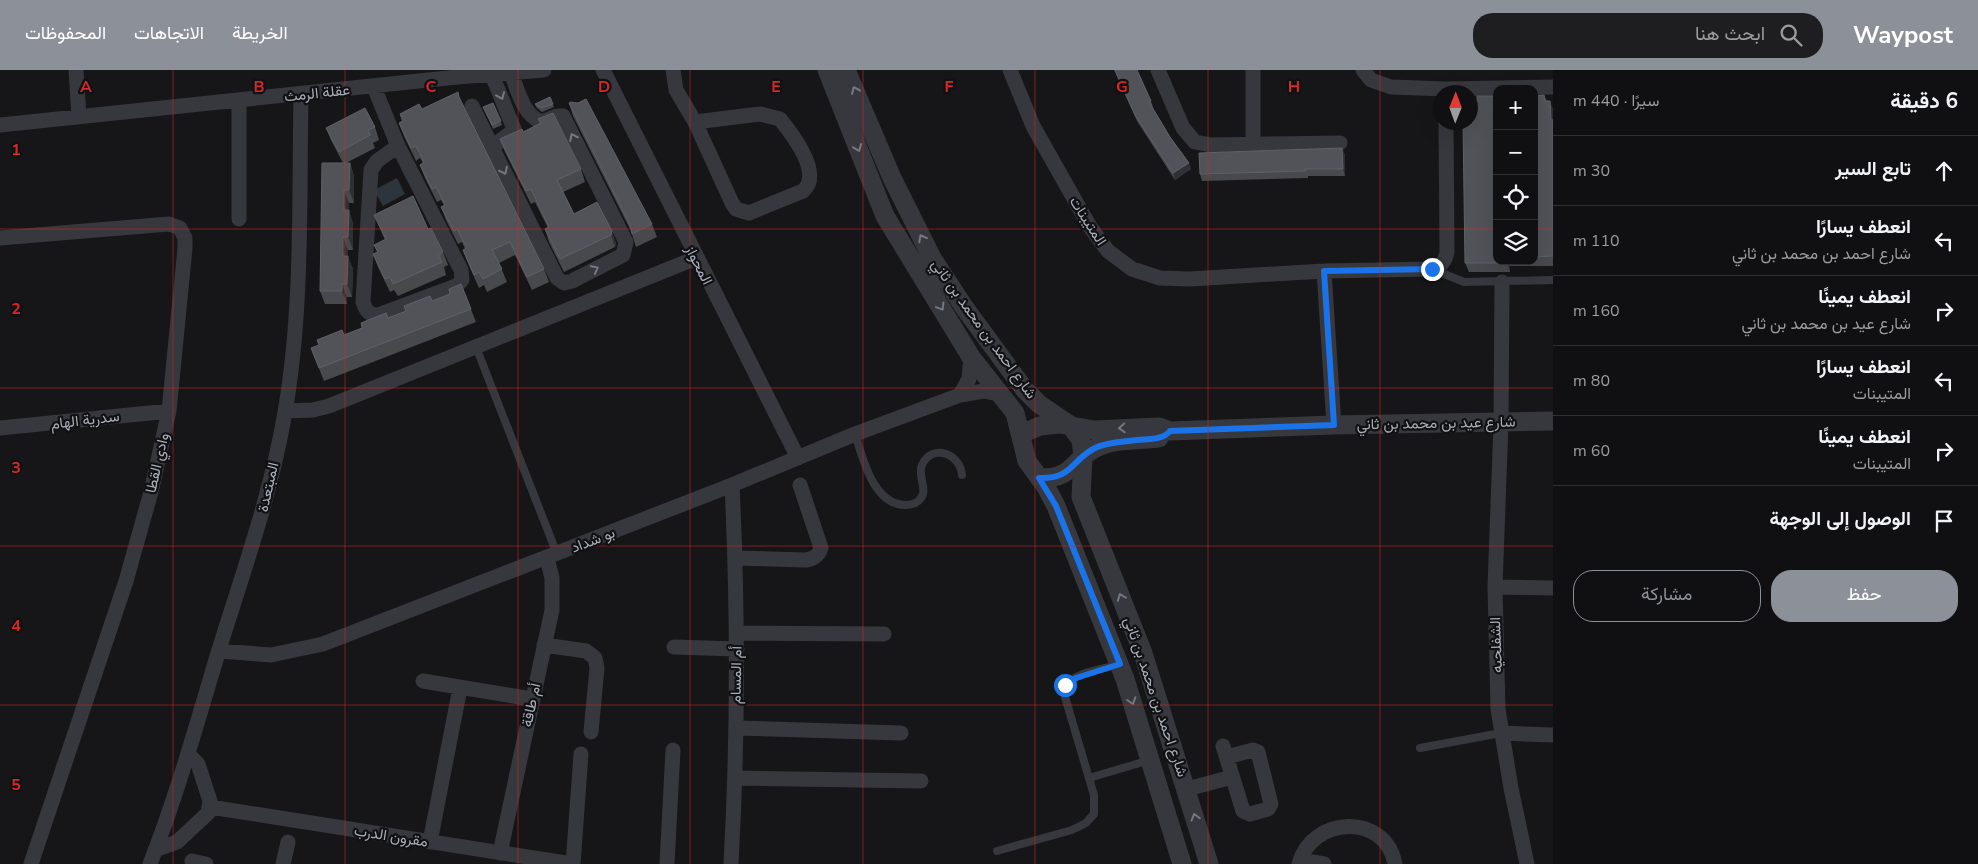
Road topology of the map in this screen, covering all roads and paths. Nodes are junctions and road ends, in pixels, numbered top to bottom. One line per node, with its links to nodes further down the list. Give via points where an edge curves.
1 (76, 70): 23 (street)
2 (544, 70): 11 (street, عقلة الرمث)
3 (603, 70): 33 (street, المحواز)
4 (673, 70): 24 (street, via 676,90)
5 (827, 70): 39 (street, شارع احمد بن محمد بن ثاني, one-way to 39, via 885,216)
6 (846, 70): 46 (street, شارع احمد بن محمد بن ثاني, one-way to 6, via 1025,390 932,258 892,178)
7 (1010, 70): 35 (street, المتيبنات, via 1033,126 1090,227 1108,251 1132,269 1160,278)
8 (1158, 70): 28 (street, via 1183,128 1195,142 1202,145)
9 (1253, 70): 28 (street)
10 (1363, 70): 16 (street, via 1371,80 1391,87)
11 (511, 73): 13 (street, عقلة الرمث); 22 (street, via 526,110 534,120 542,122)
12 (456, 74): 13 (street, عقلة الرمث); 15 (street, عقلة الرمث)
13 (492, 75): 30 (street, one-way to 30, via 514,129 510,135 496,142)
14 (1553, 86): 17 (street)
15 (374, 87): 18 (street, عقلة الرمث); 29 (street)
16 (1433, 90)
17 (1478, 90)
18 (301, 95): 19 (street, عقلة الرمث); 42 (street, المبتعدة, via 297,302)
19 (239, 101): 23 (street, عقلة الرمث); 31 (street)
20 (554, 101): 22 (street)
21 (472, 106): 30 (street)
22 (563, 116): 30 (street, one-way to 22, via 557,278 564,283 572,281 623,255 626,242)
23 (79, 117): 25 (street, عقلة الرمث)
24 (695, 122): 24 (street, via 736,209 749,214 757,212 809,187 810,168 780,119 760,114)
25 (0, 125)
26 (1446, 130): 34 (street, via 1447,252 1444,262)
27 (1340, 143): 28 (street)
28 (1253, 144)
29 (398, 146): 29 (street, via 461,270 462,280 456,286 372,315 363,302 371,170 377,161)
30 (493, 150)
31 (239, 219)
32 (0, 238): 43 (street, وادي القطا, via 152,224 180,228 185,238 185,257)
33 (696, 258): 38 (street); 53 (street, المحواز)
34 (1432, 269): 35 (street, المتيبنات); 37 (lane, via 1457,280)
35 (1324, 271): 47 (street)
36 (1553, 280): 37 (lane)
37 (1502, 282): 45 (street, الشفلحيه)
38 (476, 347): 42 (street, via 329,406); 58 (lane)
39 (971, 357): 40 (street, via 969,379); 41 (street, شارع احمد بن محمد بن ثاني)
40 (960, 395): 41 (street, بو شداد, via 984,391); 50 (street, بو شداد)
41 (1003, 395): 51 (street, شارع احمد بن محمد بن ثاني, via 1015,413)
42 (285, 410): 67 (street, المبتعدة, via 253,548)
43 (169, 411): 48 (street, سدرية الهام); 93 (street, وادي القطا, via 126,581)
44 (1553, 421): 45 (street, شارع عيد بن محمد بن ثاني)
45 (1501, 423): 47 (street, شارع عيد بن محمد بن ثاني); 60 (street, الشفلحيه)
46 (1070, 425): 49 (street, شارع عيد بن محمد بن ثاني, one-way to 46, via 1159,427 1094,430); 51 (street, شارع عيد بن محمد بن ثاني, via 1050,424); 52 (street, شارع احمد بن محمد بن ثاني, via 1081,440)
47 (1334, 425): 49 (street, شارع عيد بن محمد بن ثاني)
48 (0, 428)
49 (1170, 431): 52 (street, شارع عيد بن محمد بن ثاني, via 1160,438 1102,445)
50 (856, 434): 53 (street, بو شداد); 54 (lane, via 880,493 892,502 907,505 922,498 924,488 920,471 922,464 931,456 940,453 952,456 960,464)
51 (1021, 434): 55 (street, شارع احمد بن محمد بن ثاني, via 1027,461)
52 (1083, 456): 55 (street, شارع عيد بن محمد بن ثاني, via 1074,468 1061,475); 86 (street, شارع احمد بن محمد بن ثاني, one-way to 52, via 1143,653 1084,505 1080,488)
53 (798, 458): 56 (street, بو شداد)
54 (962, 475)
55 (1039, 478): 68 (street, شارع احمد بن محمد بن ثاني, via 1056,506)
56 (732, 485): 58 (street, بو شداد); 59 (street, أم المسام)
57 (800, 485): 59 (street, via 820,552 806,560)
58 (552, 556): 64 (street, أم طاقة, via 553,594); 67 (street, بو شداد, via 323,644 271,655)
59 (736, 558): 62 (street, أم المسام)
60 (1495, 587): 61 (street); 75 (street, الشفلحيه)
61 (1553, 588)
62 (737, 633): 63 (street); 66 (street, أم المسام)
63 (884, 634)
64 (544, 645): 71 (street, أم طاقة); 73 (street, via 586,651 595,658 597,668)
65 (674, 647): 66 (street)
66 (737, 649): 72 (street, أم المسام)
67 (219, 651): 79 (street, المبتعدة)
68 (1120, 664): 81 (street, شارع احمد بن محمد بن ثاني, one-way to 81); 84 (lane, via 1076,678 1064,687 1064,697)
69 (422, 681): 70 (street)
70 (460, 688): 71 (street); 89 (street)
71 (532, 699): 92 (street, أم طاقة)
72 (736, 728): 74 (street); 83 (street, أم المسام)
73 (591, 732)
74 (901, 733)
75 (1501, 733): 76 (street); 77 (lane); 105 (street, الشفلحيه)
76 (1553, 735)
77 (1420, 748)
78 (673, 750): 97 (street)
79 (188, 754): 87 (street, via 198,764); 90 (street, المبتعدة)
80 (581, 754): 96 (street)
81 (1151, 760): 84 (lane); 99 (street, شارع احمد بن محمد بن ثاني)
82 (1232, 777): 82 (street, via 1225,752 1258,752 1270,807 1250,814 1243,811); 86 (street)
83 (736, 778): 85 (street); 98 (street, أم المسام)
84 (1089, 778): 91 (lane, via 1095,807 1094,814 1086,823)
85 (922, 781)
86 (1187, 789): 100 (street, شارع احمد بن محمد بن ثاني, one-way to 86)
87 (210, 807): 89 (street, مقرون الدرب); 90 (street, via 203,819 177,842)
88 (288, 842): 95 (street)
89 (430, 842): 92 (street, مقرون الدرب)
90 (155, 850): 94 (street, المبتعدة)
91 (997, 851)
92 (500, 852): 96 (street, مقرون الدرب)
93 (31, 864)
94 (150, 864)
95 (283, 864)
96 (572, 864)
97 (667, 864)
98 (731, 864)
99 (1182, 864)
100 (1209, 864)
101 (1299, 864): 104 (street, via 1304,852 1319,835 1351,826 1382,838 1389,846)
102 (1306, 864): 103 (street)
103 (1324, 864)
104 (1395, 864)
105 (1527, 864)

